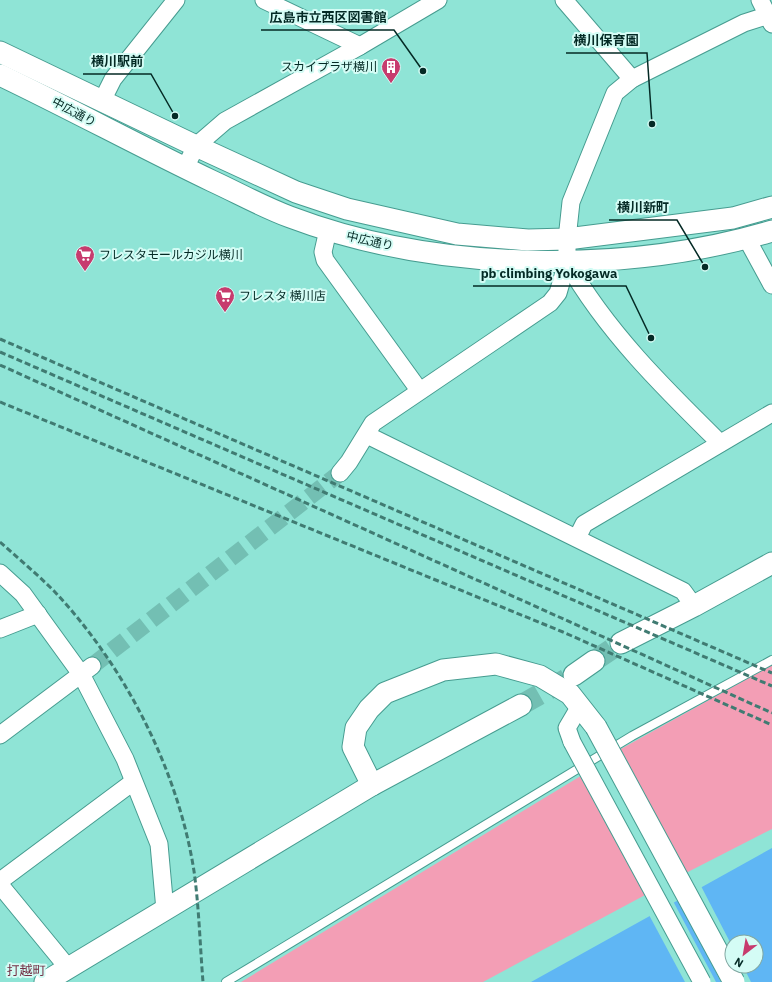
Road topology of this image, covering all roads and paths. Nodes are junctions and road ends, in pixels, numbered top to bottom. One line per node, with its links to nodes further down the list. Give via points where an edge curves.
1 (176, 0): 11 (street, via 113,79)
2 (264, 0): 7 (street)
3 (438, 0): 7 (street)
4 (564, 0): 10 (street)
5 (760, 0): 6 (street)
6 (770, 18): 10 (street, via 744,23)
7 (360, 46): 12 (street, via 225,121)
8 (0, 52): 11 (street)
9 (0, 75): 13 (street, 中広通り)
10 (632, 79): 17 (street, via 615,93 570,202)
11 (102, 101): 12 (street)
12 (196, 146): 13 (street); 17 (street, via 296,192 347,209 457,234 528,240)
13 (185, 168): 15 (street, 中広通り, via 288,216)
14 (772, 206): 17 (street, via 733,218)
15 (328, 230): 19 (street, 中広通り, via 428,252); 21 (street, via 323,252 325,260)
16 (772, 231): 18 (street, 中広通り)
17 (567, 239): 19 (street)
18 (747, 239): 19 (street, 中広通り, via 627,259); 20 (street)
19 (567, 262): 21 (street, via 558,293 550,303); 24 (street, via 580,284 637,357)
20 (772, 285)
21 (419, 390): 23 (street, via 373,423)
22 (772, 412): 24 (street)
23 (367, 435): 25 (street); 26 (street)
24 (720, 443): 26 (street, via 584,524)
25 (340, 473)
26 (577, 538): 29 (street, via 683,591)
27 (772, 563): 29 (street)
28 (0, 573): 30 (street, via 23,594)
29 (694, 606): 32 (street)
30 (38, 614): 31 (street); 35 (street)
31 (0, 629)
32 (621, 643)
33 (772, 660): 47 (lane, via 632,736)
34 (594, 661): 36 (street)
35 (86, 670): 39 (street); 40 (street)
36 (574, 675)
37 (521, 705): 41 (street)
38 (580, 706): 41 (street, via 570,694 540,676 496,664 443,670 385,693 369,709 356,728 353,747); 48 (street, bridge, via 567,728 572,742); 49 (street, bridge, via 596,727)
39 (0, 735)
40 (133, 782): 42 (street); 44 (street, via 159,844)
41 (372, 785): 44 (street)
42 (0, 881)
43 (0, 885): 45 (street)
44 (165, 910): 45 (street)
45 (68, 969): 46 (street)
46 (45, 982)
47 (226, 982)
48 (702, 982)
49 (734, 982)

